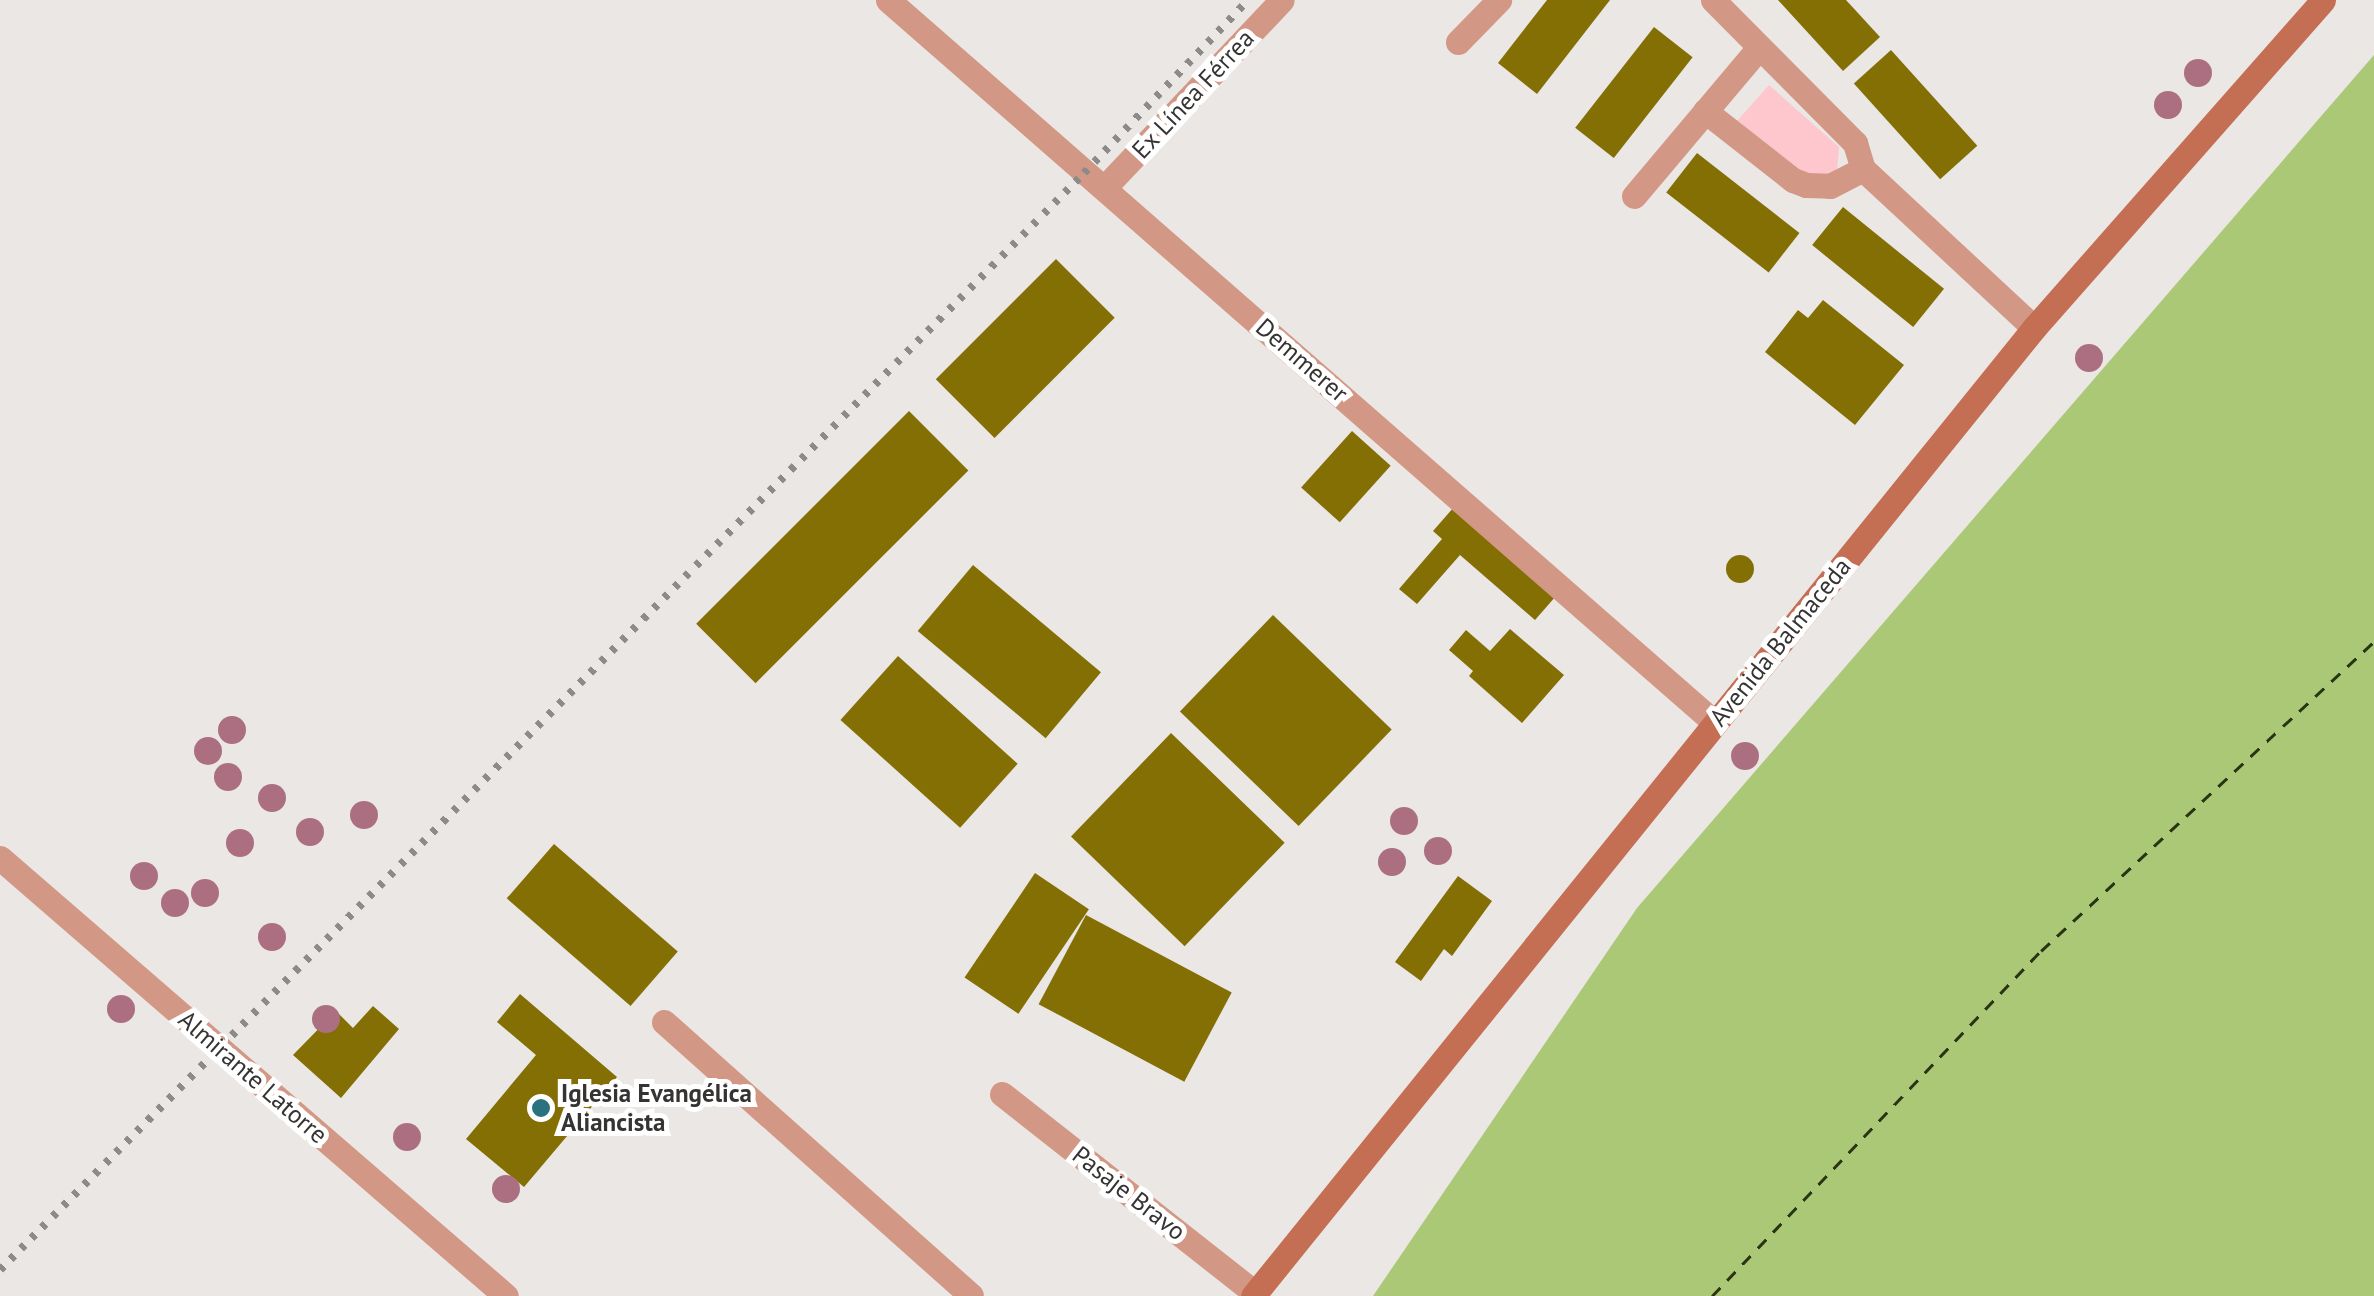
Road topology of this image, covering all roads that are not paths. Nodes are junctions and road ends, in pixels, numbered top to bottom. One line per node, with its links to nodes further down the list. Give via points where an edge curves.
1 (888, 0): 10 (street, Demmerer)
2 (1282, 0): 10 (street, Ex Línea Férrea)
3 (1499, 0): 6 (street)
4 (1713, 0): 7 (street)
5 (2323, 0): 12 (main road, Avenida Balmaceda)
6 (1458, 42)
7 (1758, 48): 8 (street); 9 (street, via 1855,143)
8 (1705, 111): 9 (street, via 1806,185 1830,186); 11 (street)
9 (1863, 169): 12 (street)
10 (1104, 187): 13 (street, Demmerer)
11 (1634, 196)
12 (2034, 328): 13 (main road, Avenida Balmaceda)
13 (1716, 723): 17 (main road, Avenida Balmaceda)
14 (0, 858): 18 (street, Almirante Latorre)
15 (664, 1022): 19 (street)
16 (1002, 1094): 17 (street, Pasaje Bravo)
17 (1254, 1294)
18 (506, 1296)
19 (971, 1296)

